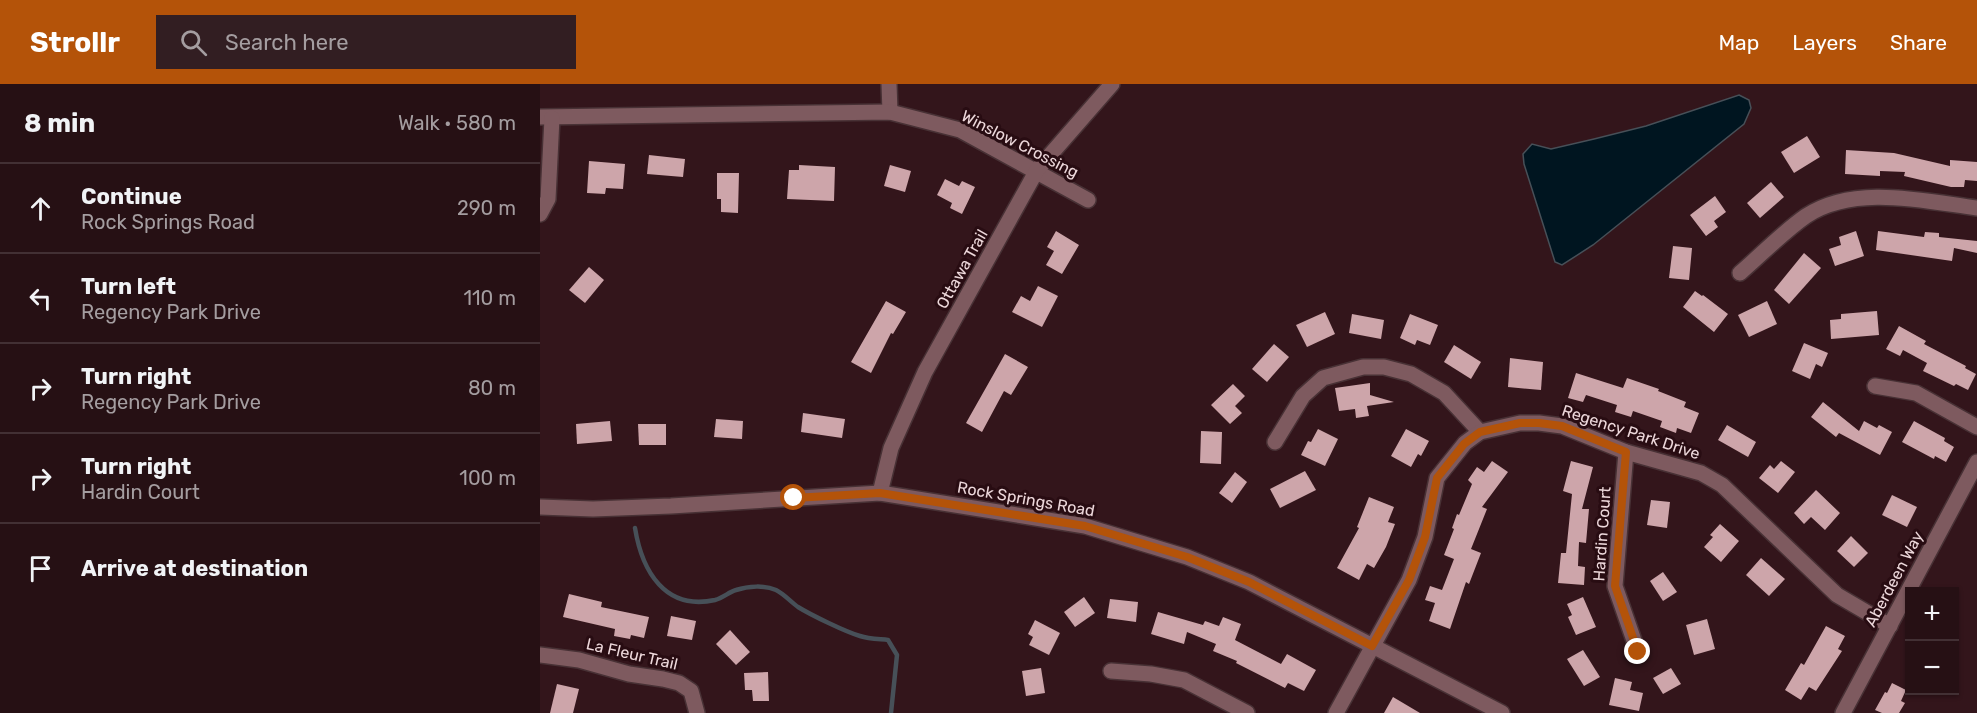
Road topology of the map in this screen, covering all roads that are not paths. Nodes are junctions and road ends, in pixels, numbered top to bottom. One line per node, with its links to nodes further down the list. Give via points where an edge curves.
1 (889, 84): 3 (street)
2 (1112, 84): 5 (street, Ottawa Trail)
3 (890, 111): 4 (street, Winslow Crossing); 5 (street, Winslow Crossing, via 960,130)
4 (546, 117): 8 (street, via 548,199)
5 (1037, 170): 6 (street, Winslow Crossing); 16 (street, Ottawa Trail, via 925,372 891,448)
6 (1088, 200)
7 (1977, 208): 9 (street, via 1889,196 1836,202 1807,215)
8 (540, 214)
9 (1740, 273)
10 (1875, 386): 11 (street, via 1916,393)
11 (1977, 427)
12 (1480, 432): 13 (street, via 1444,393 1411,374 1384,367 1363,367 1323,378 1304,396); 14 (street, Regency Park Drive, via 1520,423 1562,426); 19 (street, Regency Park Drive, via 1464,444 1437,478 1425,537 1409,580)
13 (1275, 442)
14 (1626, 452): 18 (street, Regency Park Drive, via 1701,473 1722,485 1837,595); 20 (street, Hardin Court, via 1615,586)
15 (1977, 462): 18 (street, Aberdeen Way)
16 (880, 493): 17 (street, Rock Springs Road, via 671,506); 19 (street, Rock Springs Road, via 1085,526 1187,557 1249,582)
17 (540, 507)
18 (1890, 626): 27 (street, Aberdeen Way)
19 (1372, 646): 25 (street, Regency Park Drive); 26 (street, Rock Springs Road)
20 (1638, 652)
21 (540, 655): 23 (street, La Fleur Trail, via 679,683 692,691)
22 (1110, 671): 24 (street, via 1184,680)
23 (697, 713)
24 (1247, 713)
25 (1336, 713)
26 (1502, 713)
27 (1843, 713)

